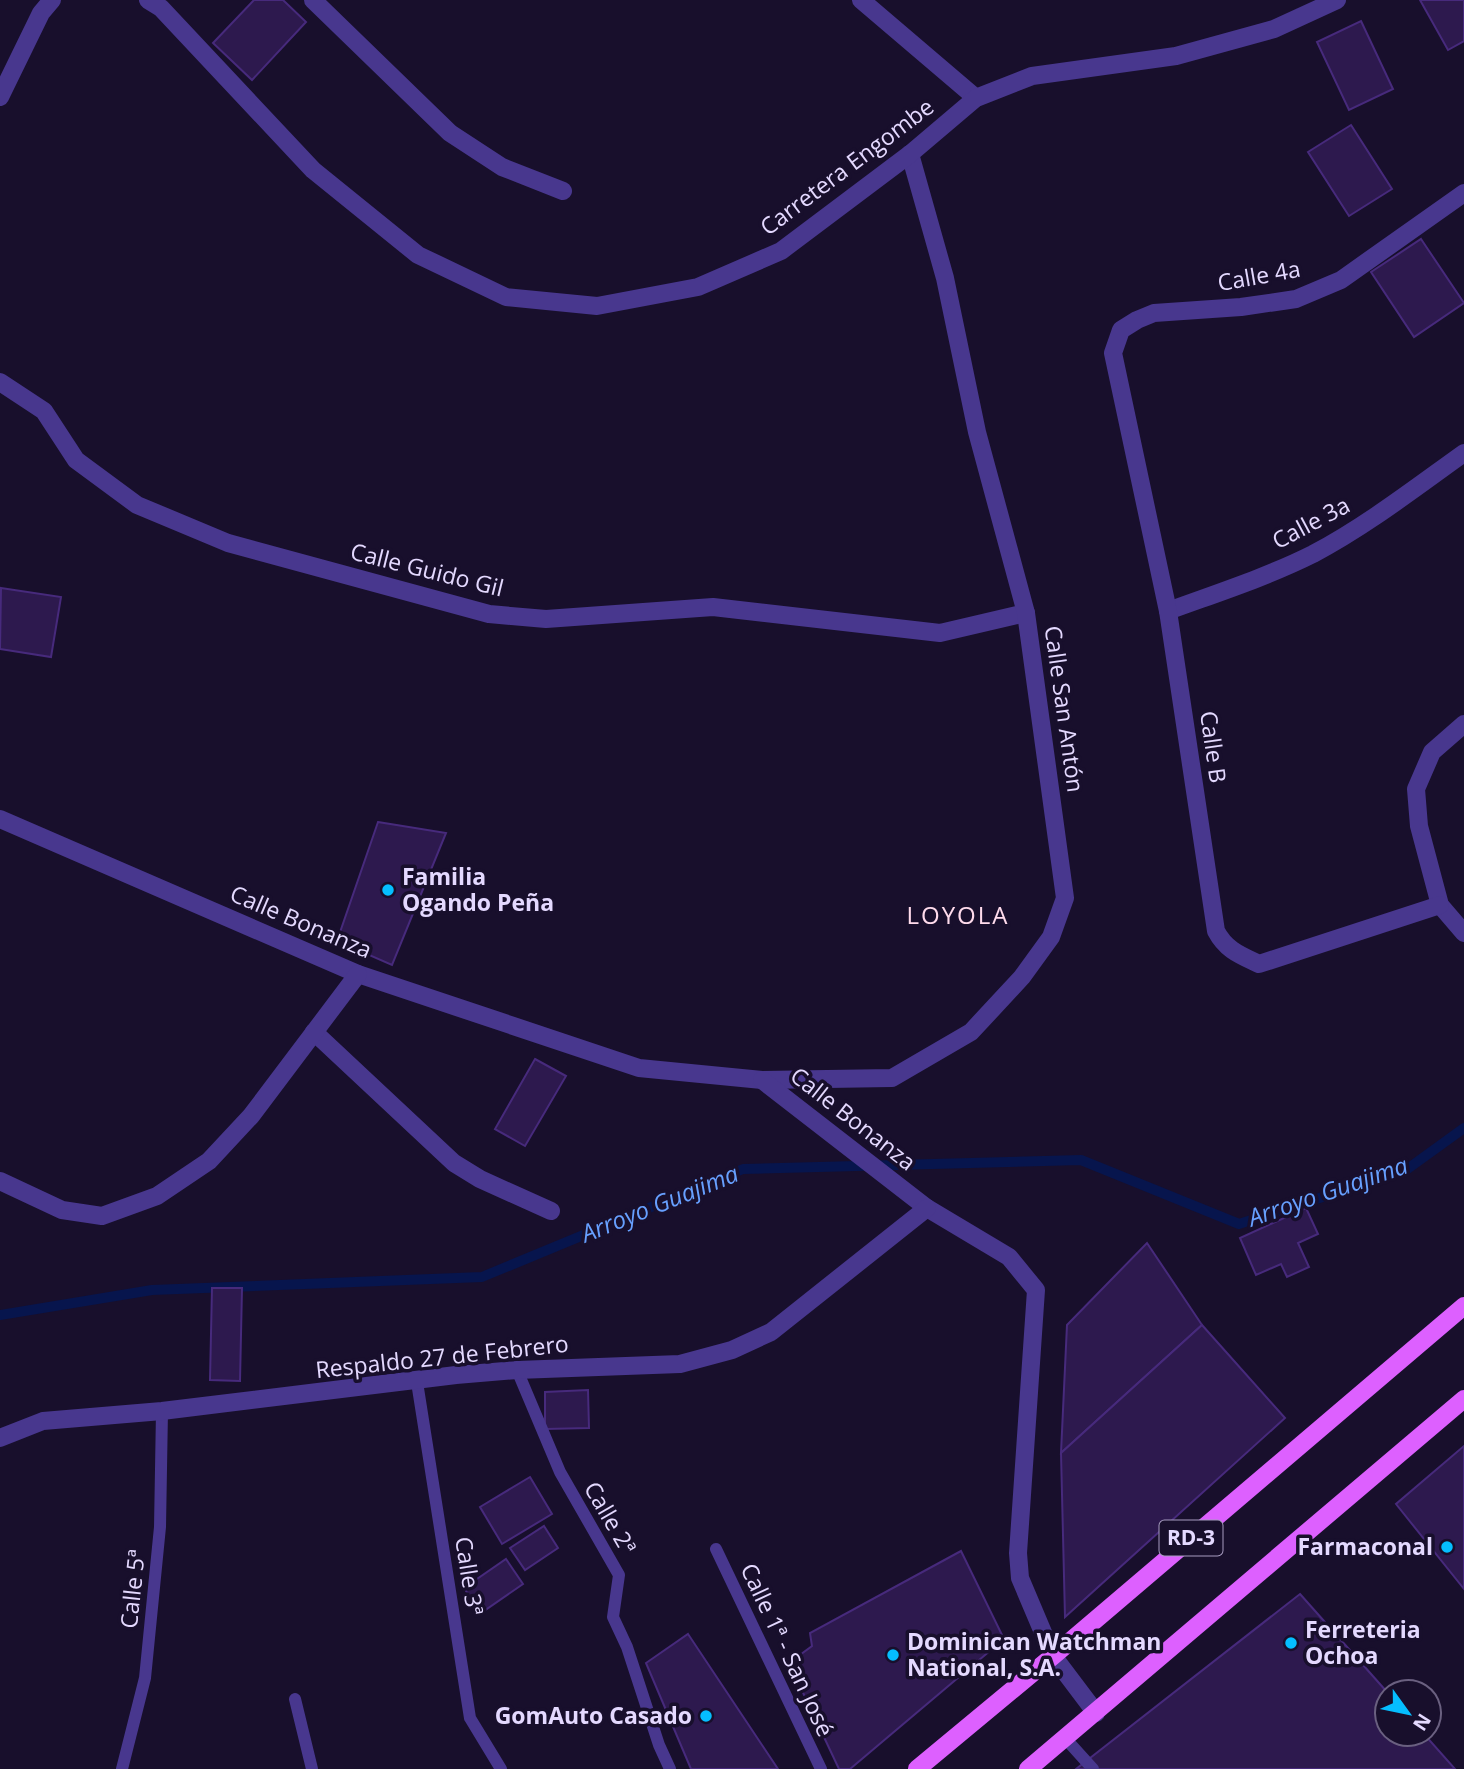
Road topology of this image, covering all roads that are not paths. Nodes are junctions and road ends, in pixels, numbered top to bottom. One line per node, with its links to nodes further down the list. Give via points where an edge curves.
1 (52, 0): 6 (street, via 41,13)
2 (148, 0): 8 (street, Carretera Engombe, via 161,8 313,170 418,255 506,297 597,306 698,287 781,251)
3 (861, 0): 7 (street)
4 (1337, 0): 7 (street, Carretera Engombe, via 1274,29 1176,56 1032,76)
5 (319, 2): 9 (street, via 450,133 502,167)
6 (0, 97)
7 (976, 98): 8 (street, Carretera Engombe)
8 (910, 154): 15 (street, Calle San Antón, via 945,278 977,432)
9 (563, 191)
10 (1464, 193): 11 (street, Calle 4a, via 1340,280 1296,299 1154,313)
11 (1121, 330): 14 (street, Calle B, via 1112,353)
12 (0, 382): 15 (street, Calle Guido Gil, via 44,411 76,460 137,505 228,543 489,614 546,619 713,607 940,633)
13 (1464, 453): 14 (street, Calle 3a, via 1376,516 1313,553)
14 (1168, 611): 18 (street, Calle B, via 1216,931 1223,945 1259,964)
15 (1026, 613): 22 (street, Calle San Antón, via 1065,898 1051,937 1022,977 971,1032 892,1078)
16 (1464, 724): 18 (street, via 1432,752 1416,789 1419,826)
17 (0, 819): 20 (street, Calle Bonanza)
18 (1440, 905): 19 (street)
19 (1464, 933)
20 (358, 974): 21 (street); 22 (street, Calle Bonanza, via 639,1068)
21 (314, 1032): 23 (street, via 251,1116 209,1161 158,1196 102,1216 62,1210); 25 (street, via 454,1163)
22 (762, 1080): 24 (street, Calle Bonanza)
23 (0, 1181)
24 (927, 1208): 27 (street, Respaldo 27 de Febrero, via 771,1332 732,1350 680,1364); 33 (street, Calle Bonanza, via 1009,1257 1036,1290 1018,1553 1020,1578)
25 (551, 1211)
26 (1464, 1306): 33 (main road, RD-3)
27 (517, 1370): 28 (street, Respaldo 27 de Febrero); 40 (lane, Calle 2ª, via 560,1472 619,1575 613,1617)
28 (417, 1381): 30 (street, Respaldo 27 de Febrero); 39 (lane, Calle 3ª, via 470,1718)
29 (1464, 1399): 35 (main road)
30 (162, 1411): 31 (street, Respaldo 27 de Febrero, via 43,1421); 37 (lane, Calle 5ª, via 160,1527 145,1678)
31 (0, 1438)
32 (716, 1549): 41 (lane, Calle 1ª - San José)
33 (1054, 1656): 35 (street, Calle Bonanza); 42 (main road, RD-3)
34 (296, 1699): 38 (lane)
35 (1096, 1713): 36 (main road)
36 (1065, 1738): 43 (main road); 44 (lane)
37 (122, 1769)
38 (312, 1769)
39 (501, 1769)
40 (670, 1769)
41 (821, 1769)
42 (916, 1769)
43 (1028, 1769)
44 (1093, 1769)

